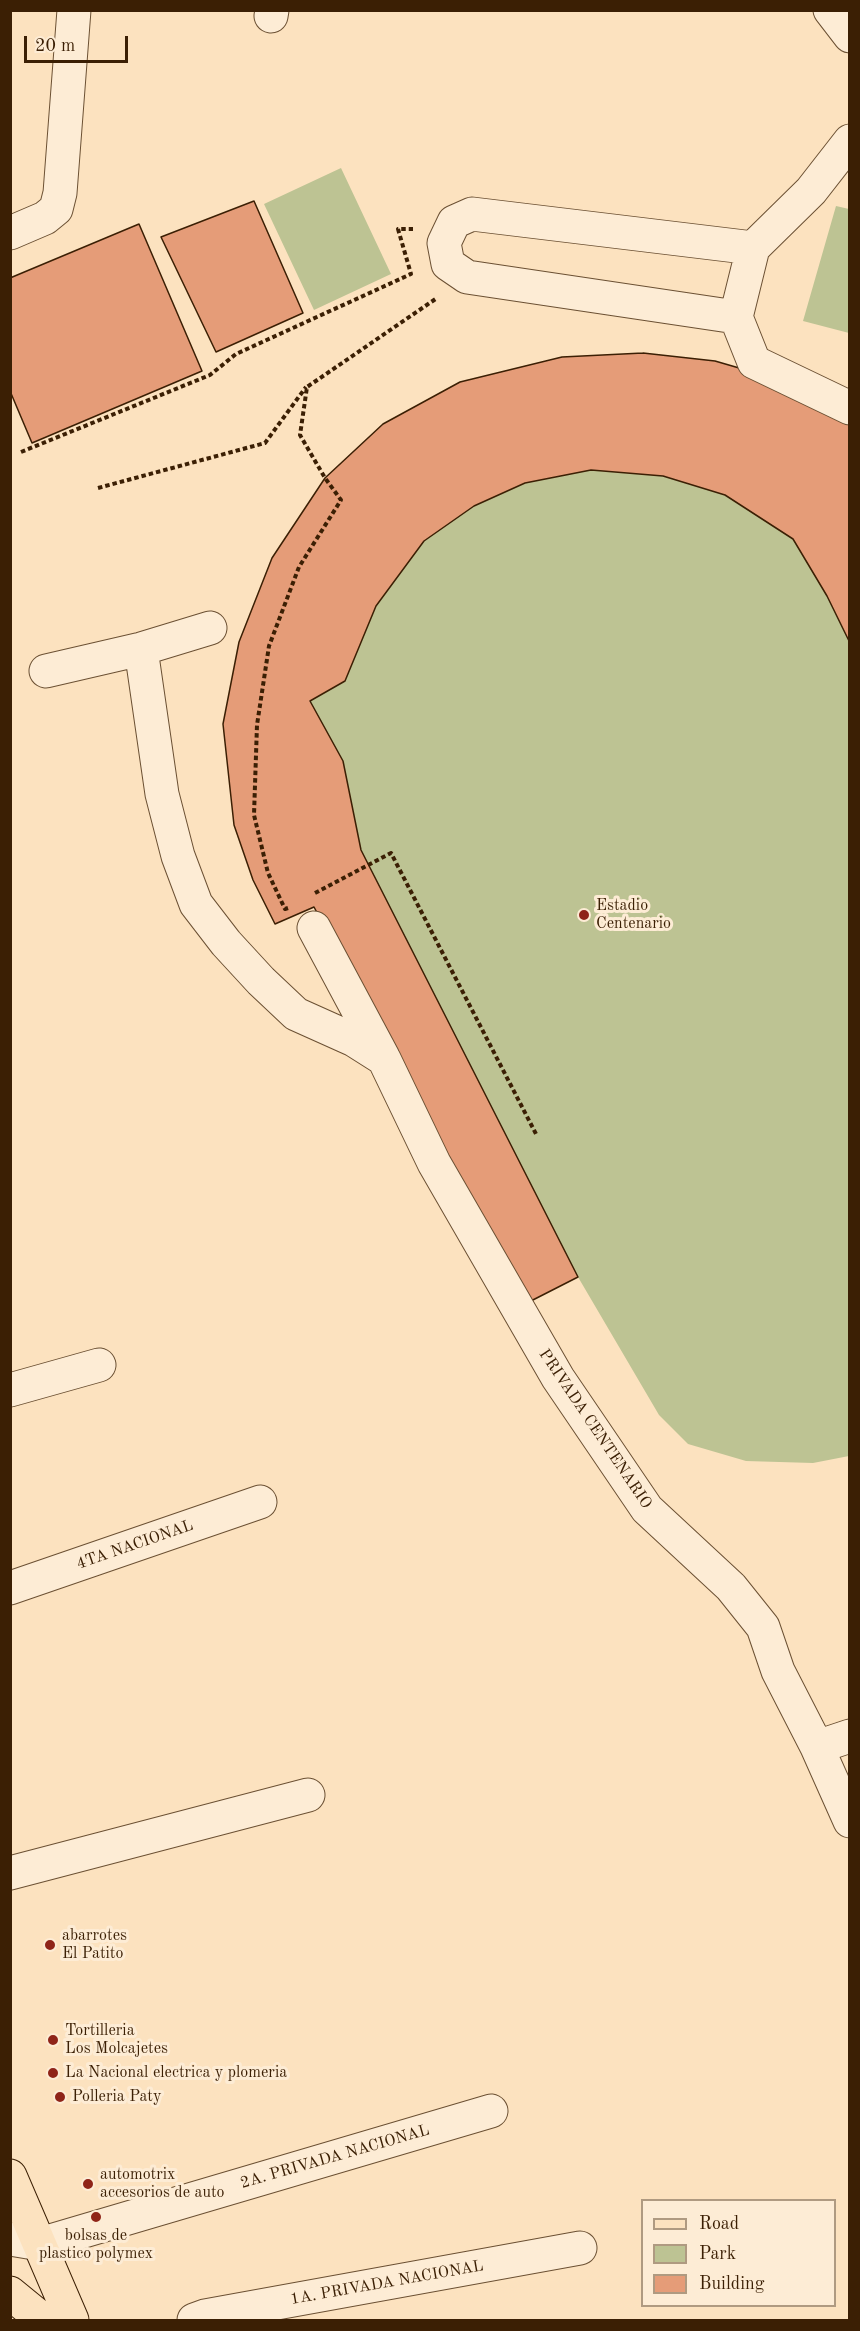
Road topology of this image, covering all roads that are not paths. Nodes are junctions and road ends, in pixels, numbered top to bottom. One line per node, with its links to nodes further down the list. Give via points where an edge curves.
1 (74, 10): 5 (street, via 56,209)
2 (830, 10): 3 (street)
3 (849, 36)
4 (849, 141): 6 (street, via 810,191)
5 (10, 233)
6 (753, 248): 7 (street); 7 (street, via 472,214 454,222 444,243 448,264 467,277)
7 (736, 317): 8 (street, via 754,362)
8 (849, 408)
9 (210, 628): 10 (street)
10 (141, 649): 11 (street); 13 (street, via 162,794 178,856 196,904 240,958 296,1014 354,1040)
11 (46, 671)
12 (305, 916): 13 (street, PRIVADA CENTENARIO)
13 (384, 1059): 19 (street, PRIVADA CENTENARIO, via 434,1163 558,1378 647,1509 731,1587 763,1627 778,1671)
14 (99, 1365): 15 (street)
15 (10, 1390)
16 (260, 1502): 17 (street, 4TA NACIONAL)
17 (10, 1588)
18 (849, 1736): 19 (street)
19 (817, 1747): 21 (street, PRIVADA CENTENARIO)
20 (308, 1794): 22 (street)
21 (849, 1821)
22 (10, 1873)
23 (491, 2111): 25 (street, 2A. PRIVADA NACIONAL)
24 (10, 2176): 25 (main road)
25 (26, 2241): 29 (main road)
26 (580, 2248): 30 (street, 1A. PRIVADA NACIONAL)
27 (10, 2294): 28 (main road)
28 (43, 2320)
29 (72, 2320)
30 (194, 2320)

